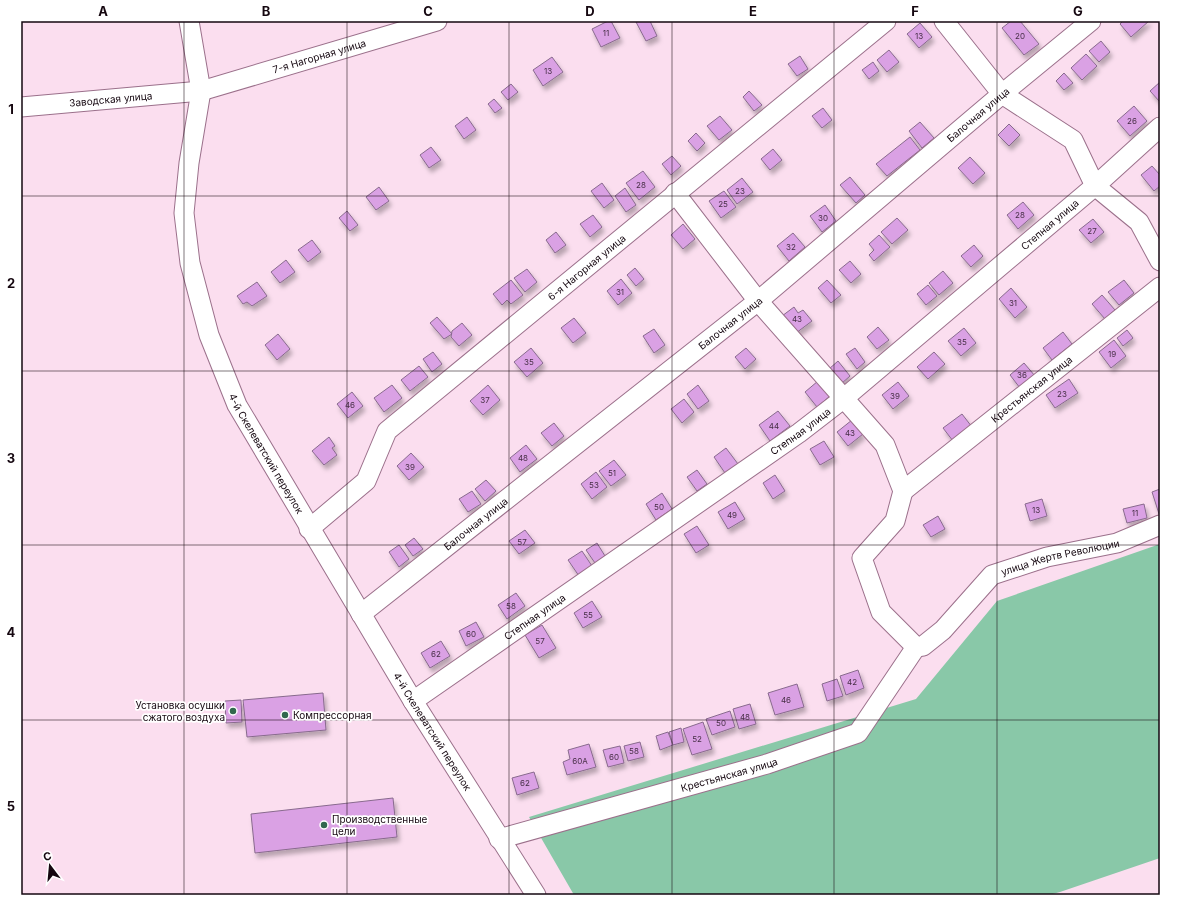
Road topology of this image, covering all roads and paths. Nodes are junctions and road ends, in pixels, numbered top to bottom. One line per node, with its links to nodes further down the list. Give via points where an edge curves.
1 (189, 21): 6 (street, 4-й Скелеватский переулок)
2 (437, 21): 6 (street, 7-я Нагорная улица)
3 (886, 21): 11 (street, 6-я Нагорная улица)
4 (944, 21): 7 (street)
5 (1091, 21): 7 (street, Балочная улица)
6 (201, 91): 8 (street, Заводская улица); 18 (street, 4-й Скелеватский переулок, via 184,213 190,263 209,335 237,405)
7 (1002, 94): 10 (street, via 1073,140); 14 (street, Балочная улица)
8 (21, 107)
9 (1160, 127): 10 (street, Степная улица)
10 (1095, 186): 12 (street, via 1140,222); 15 (street, Степная улица)
11 (675, 193): 14 (street); 18 (street, 6-я Нагорная улица, via 387,431 366,481)
12 (1160, 261)
13 (1160, 287): 16 (street, Крестьянская улица)
14 (758, 301): 15 (street); 19 (street, Балочная улица)
15 (844, 399): 16 (street, via 885,445); 21 (street, Степная улица, via 799,433)
16 (903, 491): 20 (street, via 895,521 862,558 881,612)
17 (1160, 525): 20 (street, улица Жертв Революции, via 1117,543 1047,557 992,575 943,630 923,646)
18 (310, 529): 19 (street, 4-й Скелеватский переулок)
19 (361, 614): 21 (street, 4-й Скелеватский переулок)
20 (916, 647): 22 (street, Крестьянская улица, via 858,733 767,764)
21 (413, 701): 22 (street, 4-й Скелеватский переулок)
22 (499, 838): 23 (street, 4-й Скелеватский переулок)
23 (536, 895)

